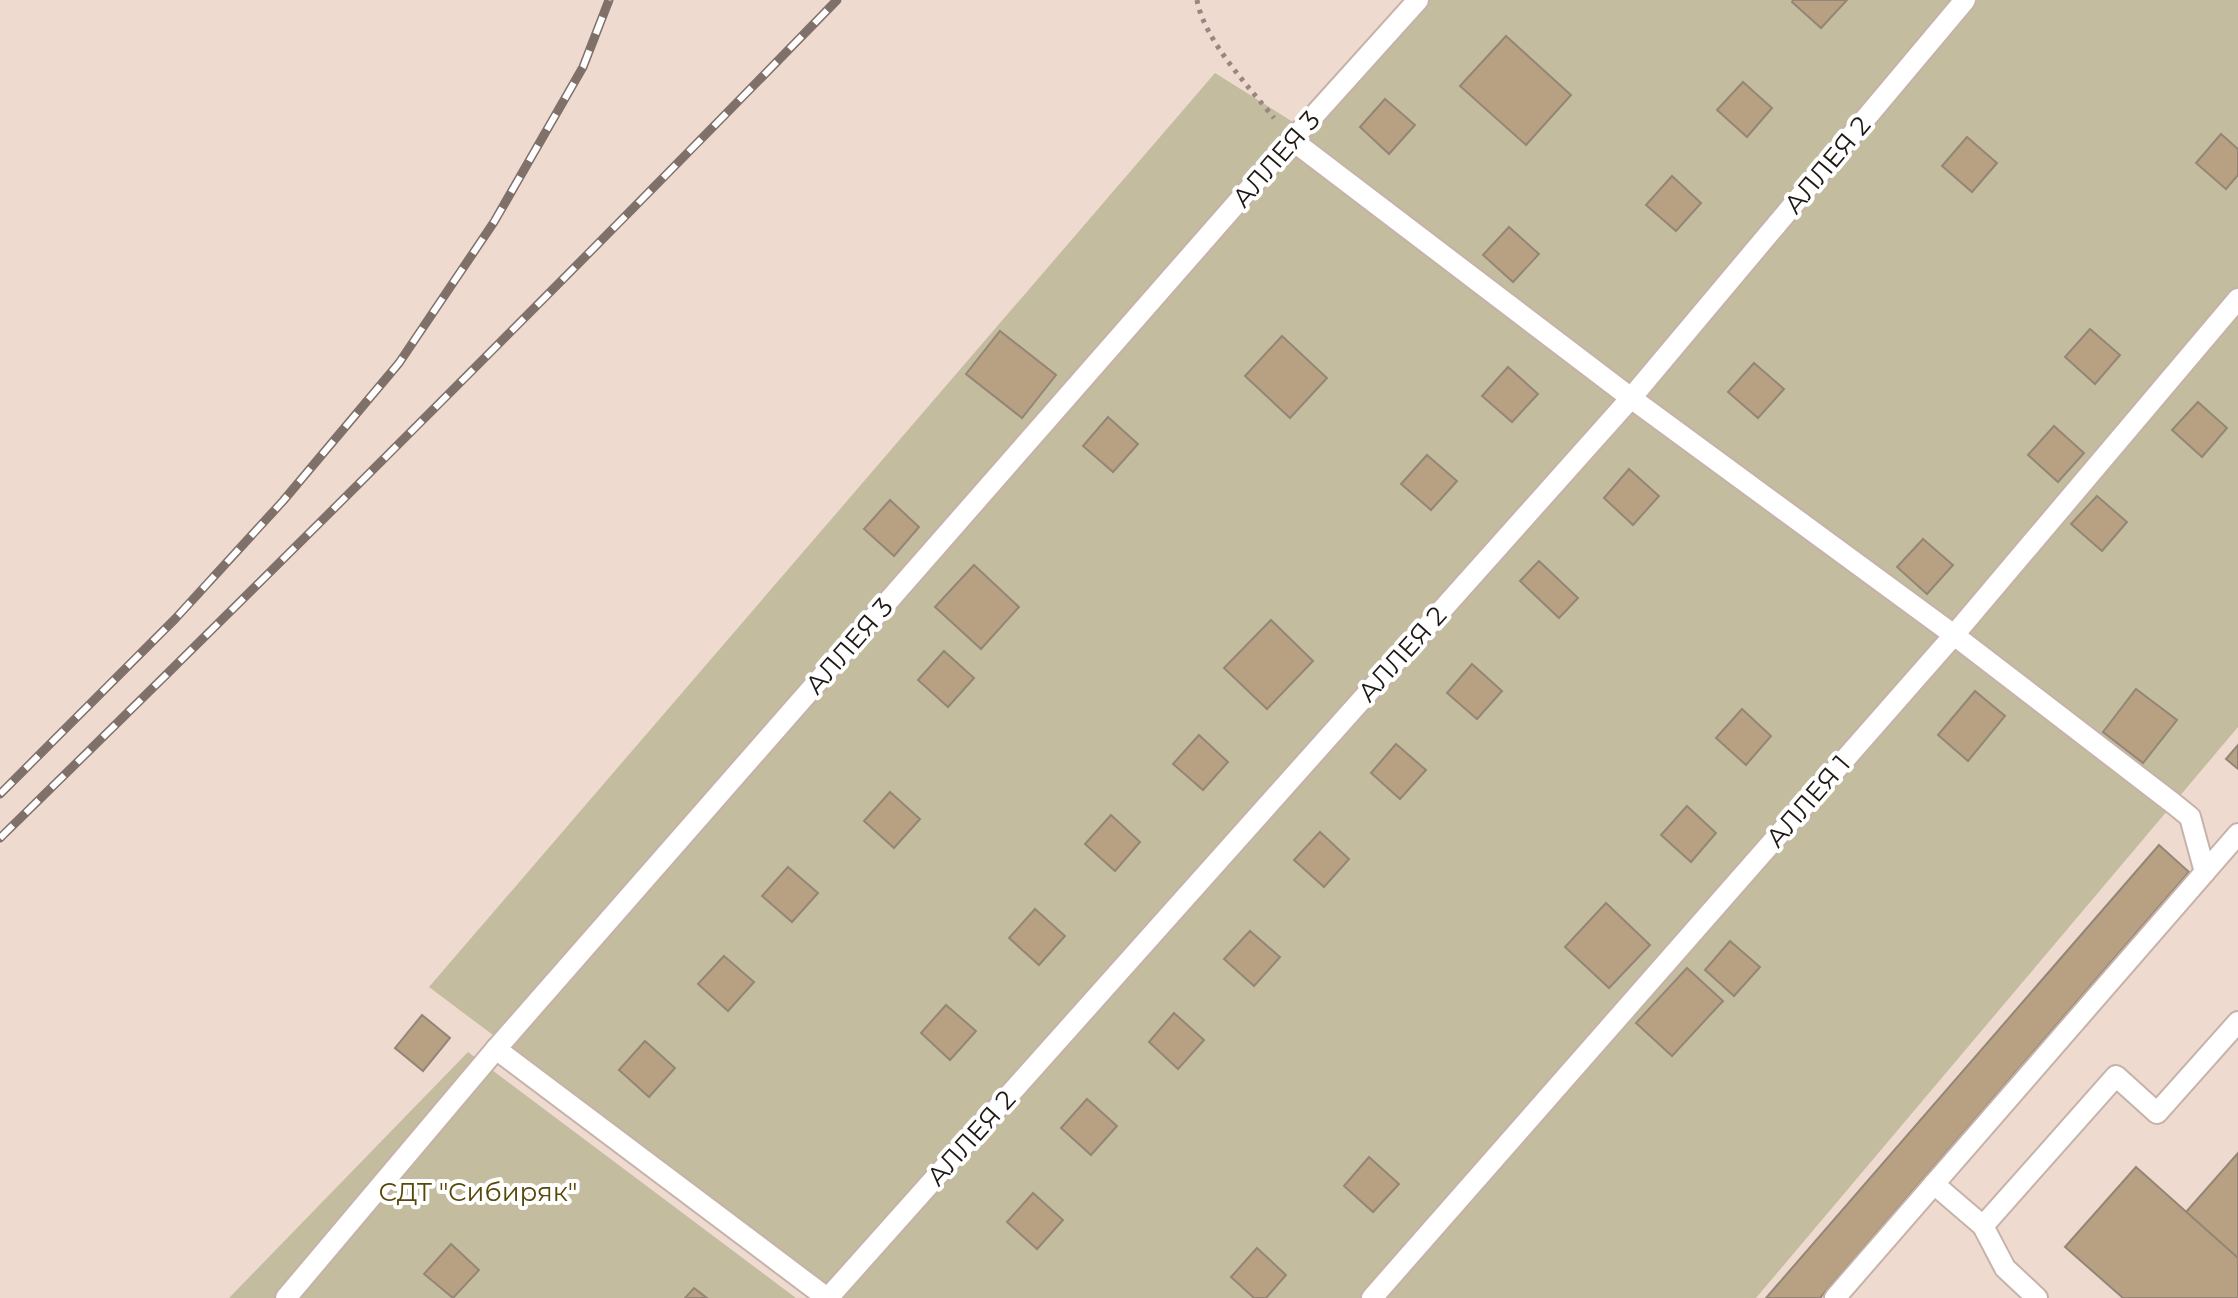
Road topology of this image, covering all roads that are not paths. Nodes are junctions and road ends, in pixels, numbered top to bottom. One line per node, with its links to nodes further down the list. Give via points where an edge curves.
1 (1418, 0): 3 (lane, АЛЛЕЯ 3)
2 (1965, 0): 5 (lane, АЛЛЕЯ 2)
3 (1292, 140): 5 (lane); 10 (lane, АЛЛЕЯ 3)
4 (2238, 299): 6 (lane, АЛЛЕЯ 1)
5 (1631, 398): 6 (lane); 14 (lane, АЛЛЕЯ 2)
6 (1954, 635): 8 (lane, via 2190,817); 15 (lane, АЛЛЕЯ 1)
7 (2238, 834): 8 (lane)
8 (2205, 872): 11 (lane)
9 (2238, 1022): 12 (lane, via 2157,1113 2116,1076)
10 (496, 1049): 13 (lane, АЛЛЕЯ 3); 14 (lane)
11 (1934, 1184): 12 (lane); 16 (lane)
12 (1983, 1226): 17 (lane, via 2005,1268)
13 (286, 1298)
14 (827, 1298)
15 (1372, 1298)
16 (1835, 1298)
17 (2037, 1298)

